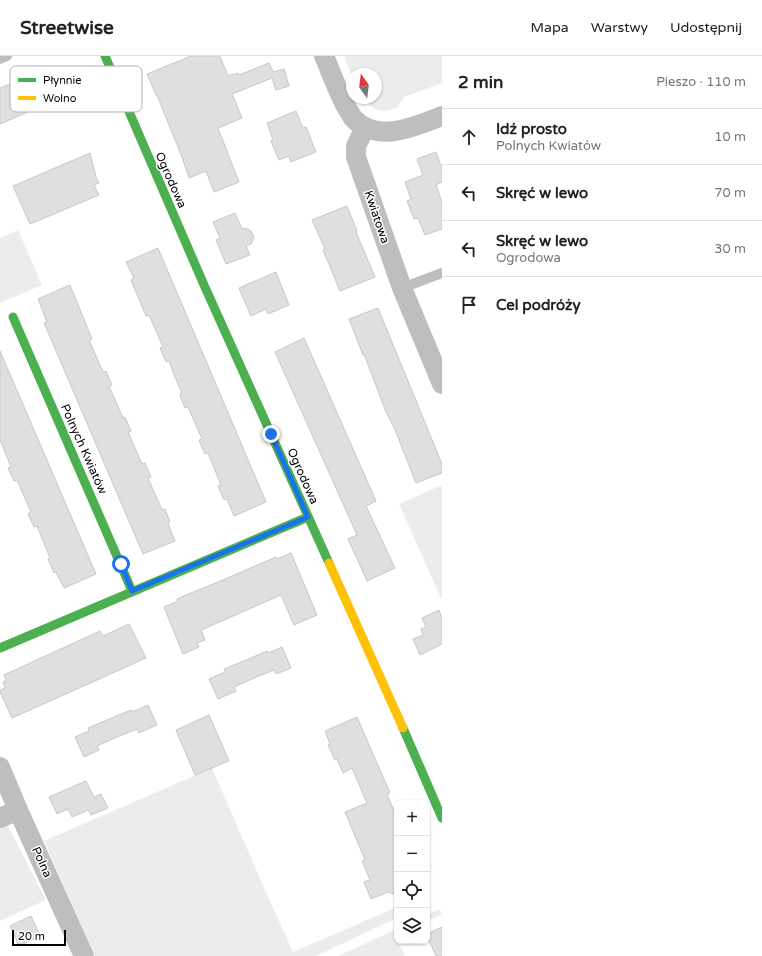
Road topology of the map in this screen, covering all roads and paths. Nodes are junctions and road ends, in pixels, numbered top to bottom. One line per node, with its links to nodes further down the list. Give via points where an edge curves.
1 (7, 56): 4 (lane)
2 (105, 56): 5 (street, Ogrodowa)
3 (324, 56): 8 (street, via 344,103 352,117)
4 (0, 59)
5 (109, 66)
6 (129, 112): 13 (street, Ogrodowa)
7 (442, 116): 8 (street, via 393,131)
8 (365, 128): 10 (street, Kwiatowa, via 356,146 356,157)
9 (442, 273): 10 (lane)
10 (402, 288): 12 (street, Kwiatowa)
11 (13, 317): 14 (street, Polnych Kwiatów)
12 (442, 384)
13 (308, 517): 14 (street); 19 (street, Ogrodowa)
14 (132, 591): 15 (street)
15 (0, 648)
16 (0, 767): 17 (street, Polna)
17 (18, 810): 18 (street); 20 (street, Polna)
18 (0, 818)
19 (442, 818)
20 (84, 956)

